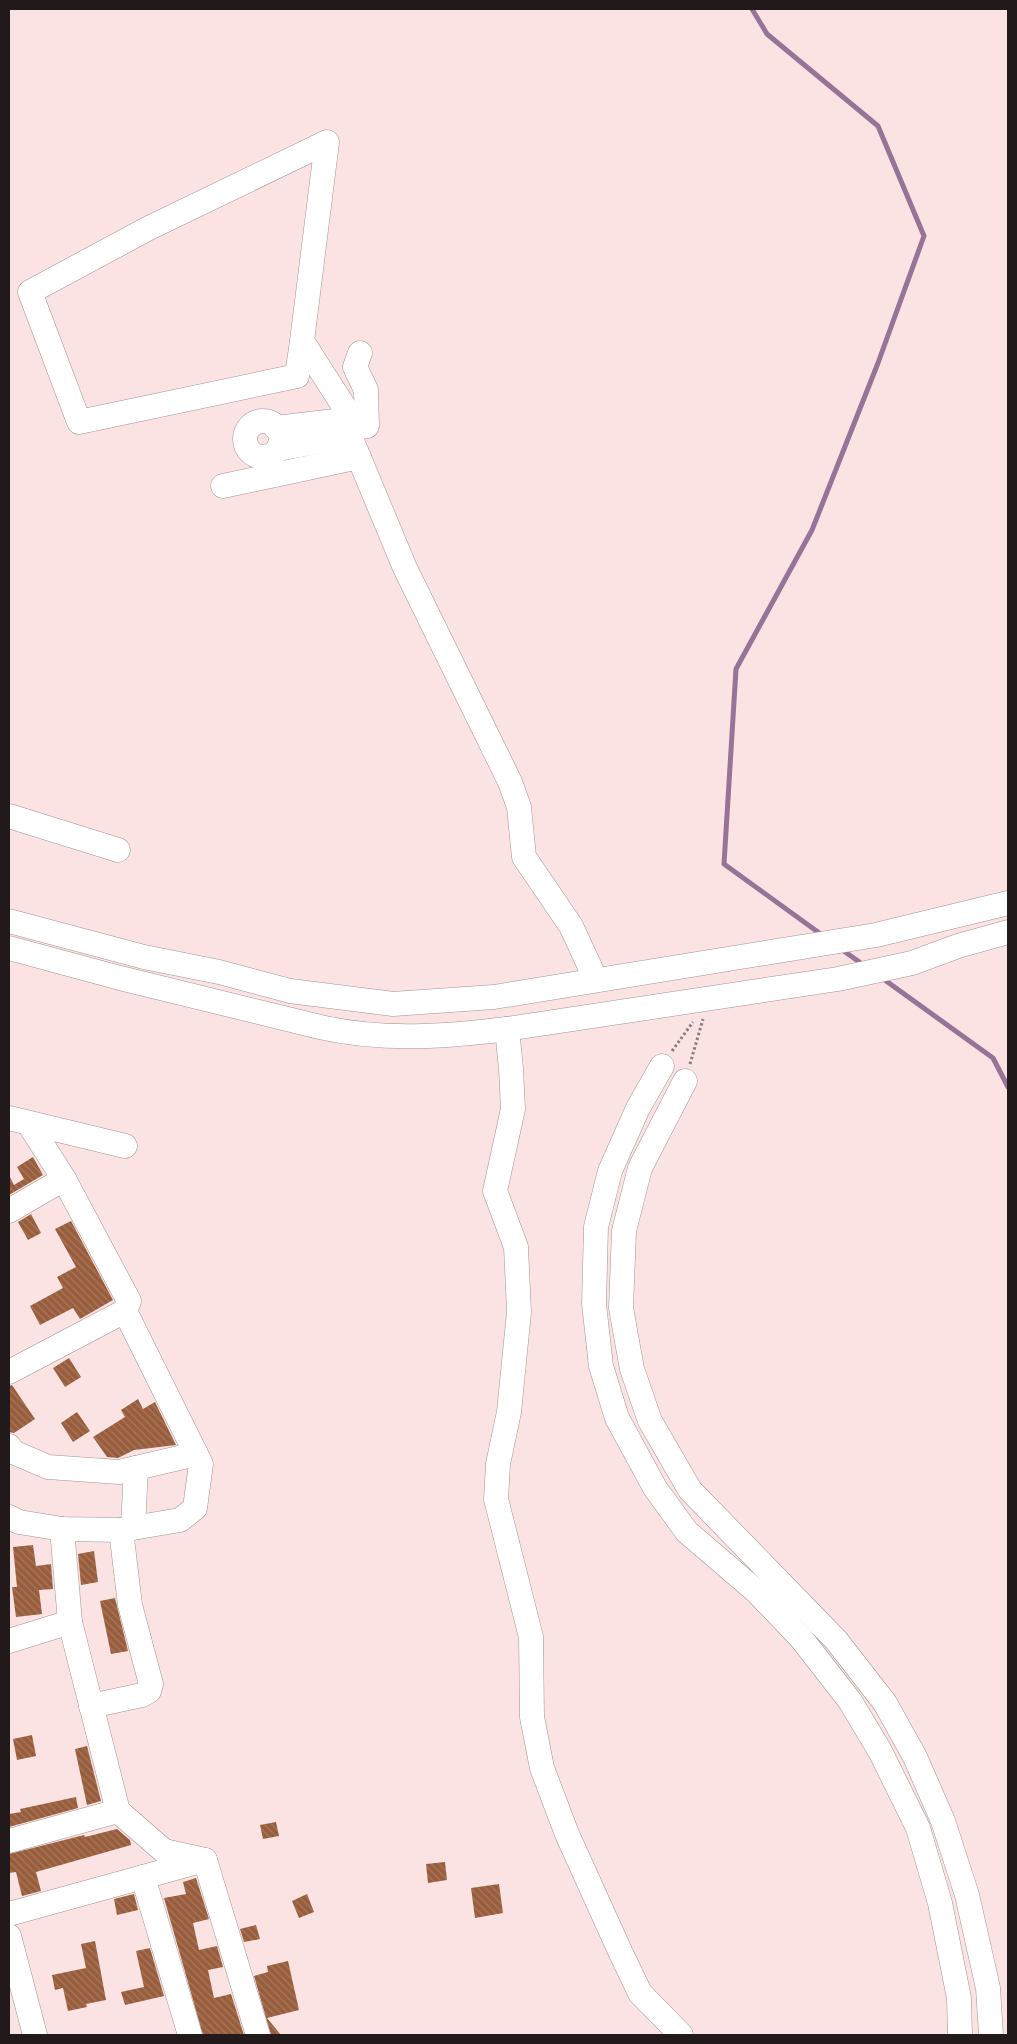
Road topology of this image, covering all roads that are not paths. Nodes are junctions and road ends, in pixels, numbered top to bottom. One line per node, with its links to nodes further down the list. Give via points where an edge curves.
1 (302, 341): 3 (street, via 297,376); 3 (street, via 327,142 148,228 30,292 79,422); 4 (street)
2 (360, 353): 4 (street, via 355,367 366,390 367,426)
3 (254, 385): 4 (street, via 271,433)
4 (353, 435): 5 (street); 12 (street, via 405,568 510,782 519,807 524,857 571,926)
5 (223, 486)
6 (9, 816): 7 (street)
7 (118, 850)
8 (1008, 903): 12 (street, via 876,935)
9 (9, 921): 12 (street, via 290,991 393,1004 494,997)
10 (1008, 932): 13 (street, via 958,946 912,964)
11 (9, 948): 13 (street, via 347,1033 400,1037)
12 (596, 980)
13 (507, 1029): 40 (street, via 513,1109 495,1191 516,1247 520,1312 496,1499 531,1637 532,1718 542,1768 567,1834 619,1949 640,1993)
14 (662, 1066): 41 (street, via 638,1108 610,1171 596,1227 594,1304 601,1366 614,1410 655,1488 687,1532 757,1592 801,1638 850,1701 880,1751 918,1828 940,1903 958,1998)
15 (685, 1081): 42 (street, via 640,1168 624,1231 621,1308 632,1369 650,1421 690,1490 836,1640 885,1703 915,1756 943,1821 967,1895 988,1988)
16 (19, 1121): 17 (street); 18 (street)
17 (125, 1146)
18 (64, 1179): 19 (street); 20 (street, via 129,1301)
19 (9, 1211)
20 (125, 1311): 21 (street); 23 (street)
21 (9, 1372)
22 (9, 1446): 24 (street, via 13,1452 48,1467 119,1472)
23 (196, 1454): 24 (street); 27 (street, via 201,1464 195,1508 180,1520)
24 (136, 1468): 27 (street)
25 (9, 1517): 26 (street)
26 (62, 1529): 27 (street); 28 (street)
27 (127, 1529): 30 (street, via 130,1605 151,1684 149,1691 142,1695)
28 (70, 1622): 29 (street); 30 (street)
29 (9, 1641)
30 (92, 1706): 31 (street)
31 (118, 1811): 32 (street); 33 (street, via 164,1851)
32 (9, 1841)
33 (205, 1860): 34 (street); 39 (street)
34 (143, 1877): 35 (street); 38 (street)
35 (9, 1914)
36 (9, 1936): 37 (street)
37 (35, 2035)
38 (190, 2035)
39 (258, 2035)
40 (681, 2035)
41 (960, 2035)
42 (991, 2035)

